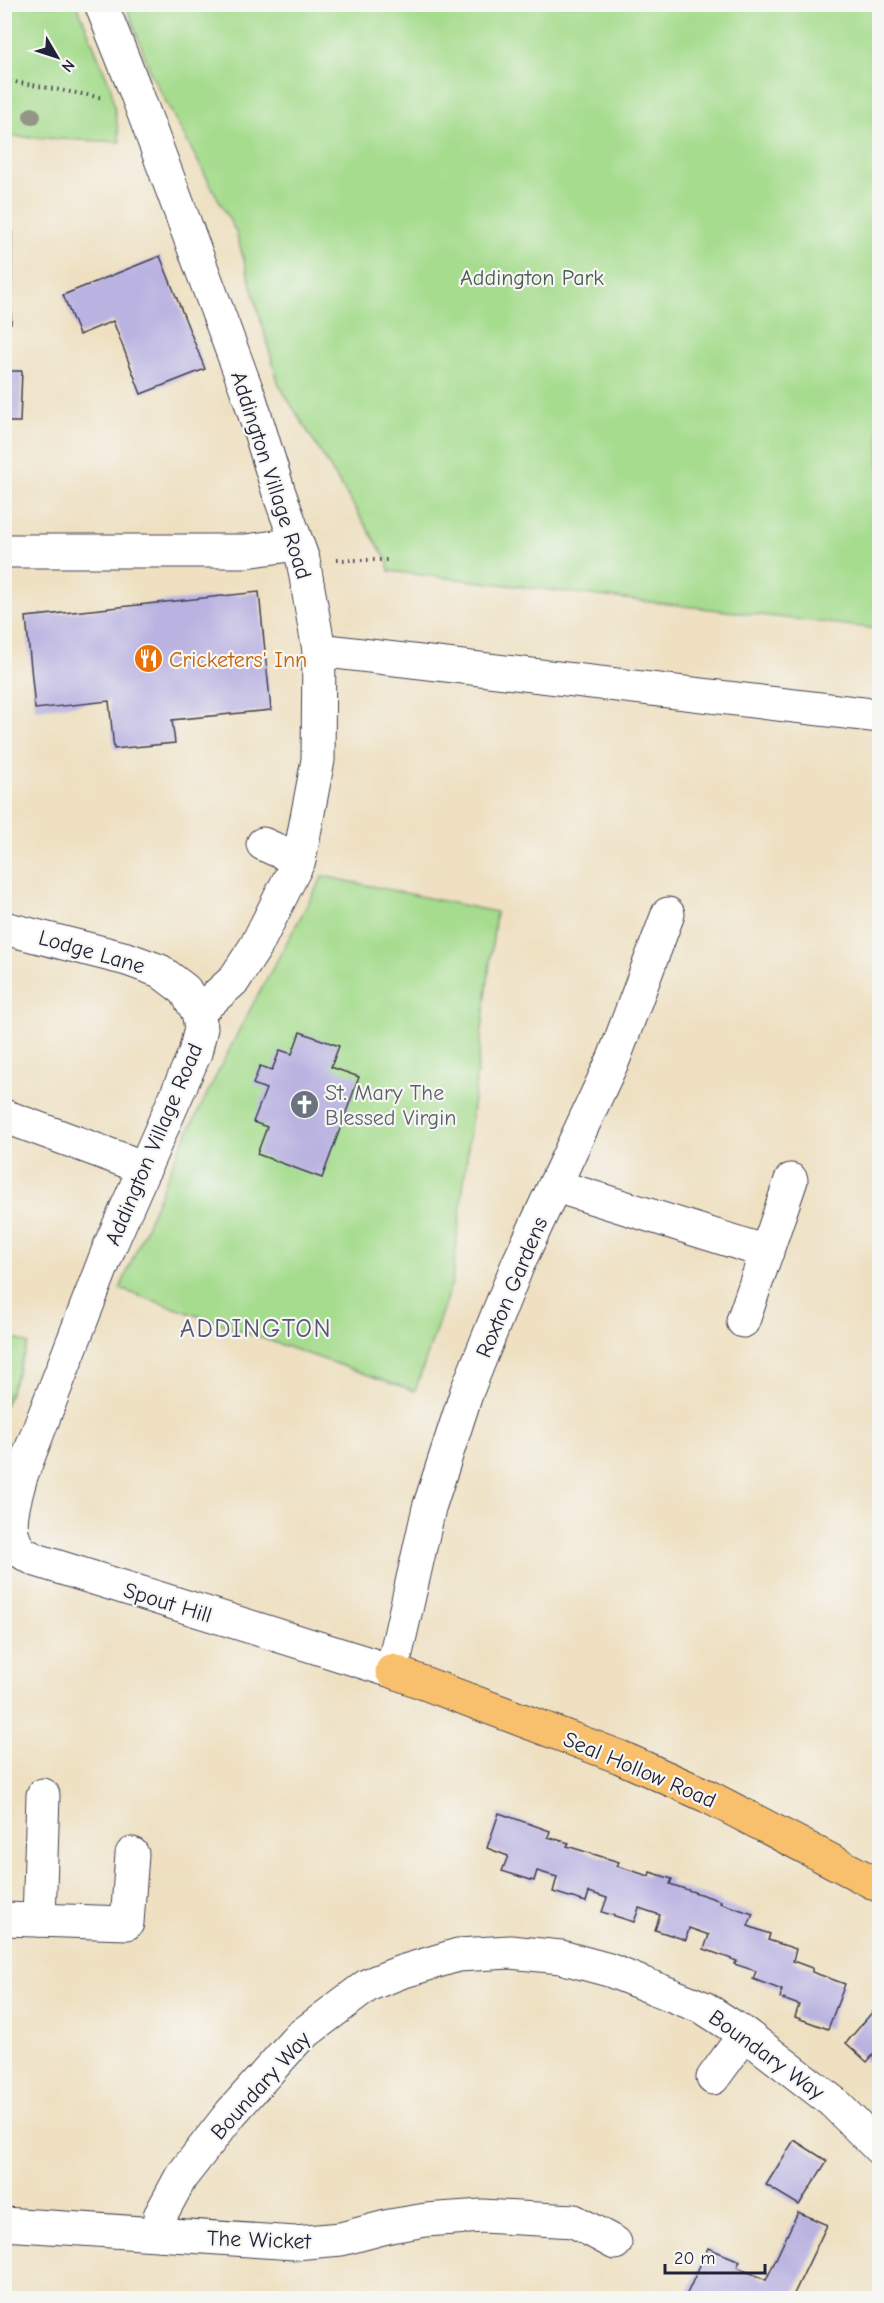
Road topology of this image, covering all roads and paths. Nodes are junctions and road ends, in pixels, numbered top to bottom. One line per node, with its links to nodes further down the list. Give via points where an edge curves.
1 (101, 4): 3 (street, Addington Village Road)
2 (4, 80): 3 (path, via 99,98)
3 (136, 92): 5 (street, Addington Village Road, via 250,399)
4 (4, 551): 5 (street)
5 (300, 552): 6 (path); 7 (street, Addington Village Road)
6 (387, 560)
7 (319, 650): 8 (street); 10 (street, Addington Village Road, via 318,760)
8 (879, 716)
9 (263, 844): 10 (street)
10 (299, 860): 13 (street, Addington Village Road, via 256,946 234,980)
11 (668, 914): 17 (street, Roxton Gardens, via 614,1058)
12 (4, 928): 13 (street, Lodge Lane, via 160,970 184,990)
13 (198, 1012): 15 (street, Addington Village Road, via 201,1028 195,1053)
14 (4, 1116): 15 (street)
15 (145, 1168): 20 (street, Addington Village Road, via 110,1246)
16 (791, 1180): 18 (street)
17 (556, 1186): 18 (street); 22 (street, Roxton Gardens, via 518,1264 464,1402 429,1508)
18 (767, 1252): 19 (street)
19 (743, 1321)
20 (21, 1476): 21 (street, Spout Hill, via 11,1516)
21 (9, 1547): 22 (street, Spout Hill, via 36,1560)
22 (392, 1671): 25 (main road, Seal Hollow Road, via 631,1762 707,1796)
23 (43, 1795): 27 (street)
24 (132, 1854): 27 (street, via 127,1923)
25 (879, 1886)
26 (4, 1919): 27 (street)
27 (39, 1920)
28 (745, 2034): 29 (street); 30 (street, Boundary Way, via 833,2102); 32 (street, Boundary Way, via 704,2008 653,1986 561,1958 510,1952 458,1955 401,1972 368,1985 298,2038 181,2177 160,2216)
29 (713, 2078)
30 (879, 2149)
31 (4, 2224): 32 (street, The Wicket)
32 (159, 2234): 33 (street, The Wicket, via 295,2243 341,2239 417,2221 482,2216 574,2221)
33 (615, 2242)

